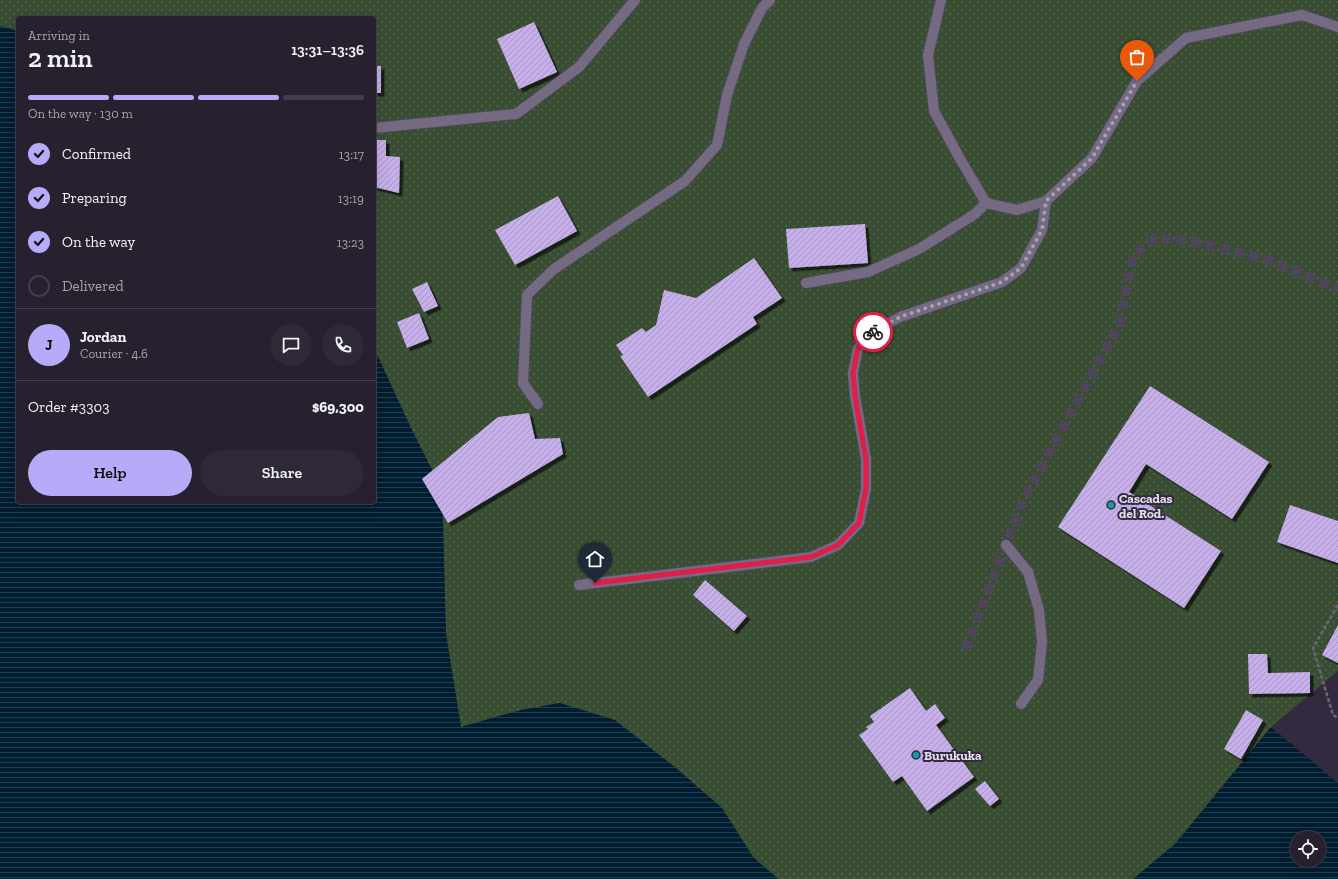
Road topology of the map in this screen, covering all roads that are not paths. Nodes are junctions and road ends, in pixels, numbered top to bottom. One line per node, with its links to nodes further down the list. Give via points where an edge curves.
1 (635, 0): 5 (street, via 579,67 516,114)
2 (770, 0): 9 (street, via 762,8 744,44 727,95 717,145 685,181 554,269 527,295 523,383)
3 (941, 0): 7 (street, via 928,55 934,111)
4 (1338, 27): 6 (street, via 1302,15 1186,38 1137,81 1092,158)
5 (376, 128)
6 (1046, 201): 7 (street, via 1017,210); 11 (street, via 1042,230 1021,268 1002,282 900,317 872,332 858,348 853,373 866,459 866,489 859,523 838,545 811,557)
7 (986, 203): 8 (street, via 975,214 919,249 868,272)
8 (806, 283)
9 (538, 404)
10 (1006, 545): 12 (street, via 1028,572 1039,610 1042,636 1038,680)
11 (579, 585)
12 (1021, 704)

